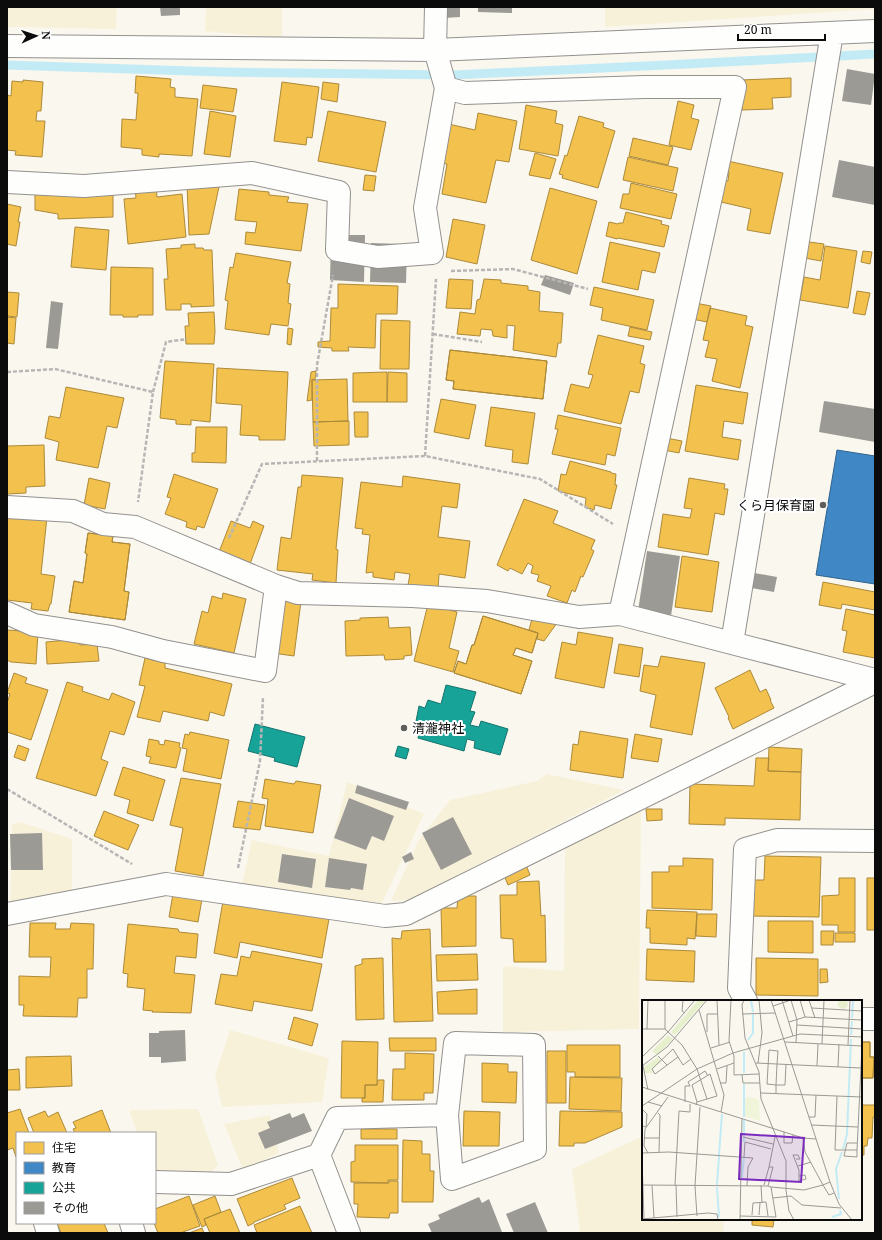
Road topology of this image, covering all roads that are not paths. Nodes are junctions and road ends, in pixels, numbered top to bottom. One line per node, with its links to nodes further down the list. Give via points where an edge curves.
1 (436, 7): 5 (street)
2 (875, 31): 3 (street)
3 (832, 33): 5 (street); 12 (street)
4 (7, 46): 5 (street)
5 (435, 50): 6 (street)
6 (446, 88): 7 (street, via 425,208 434,262 337,250 339,192 252,173 84,186); 11 (street, via 465,93 735,87)
7 (7, 182)
8 (7, 508): 9 (street, via 73,511 103,524 135,527)
9 (276, 586): 10 (street, via 265,671 163,651 112,637 34,625); 11 (street, via 298,593 487,601 579,617)
10 (7, 613)
11 (620, 614): 12 (street)
12 (732, 643): 13 (street)
13 (875, 681): 15 (street, via 406,914 384,916 166,884)
14 (875, 841): 16 (street, via 777,840 745,849 739,988)
15 (7, 914)
16 (745, 1000)
17 (862, 1019): 18 (street)
18 (875, 1019)
19 (447, 1115): 19 (street, via 455,1043 534,1045 535,1149 452,1179); 20 (street, via 337,1118)
20 (319, 1155): 21 (street, via 231,1184); 22 (street)
21 (156, 1182)
22 (349, 1233)

